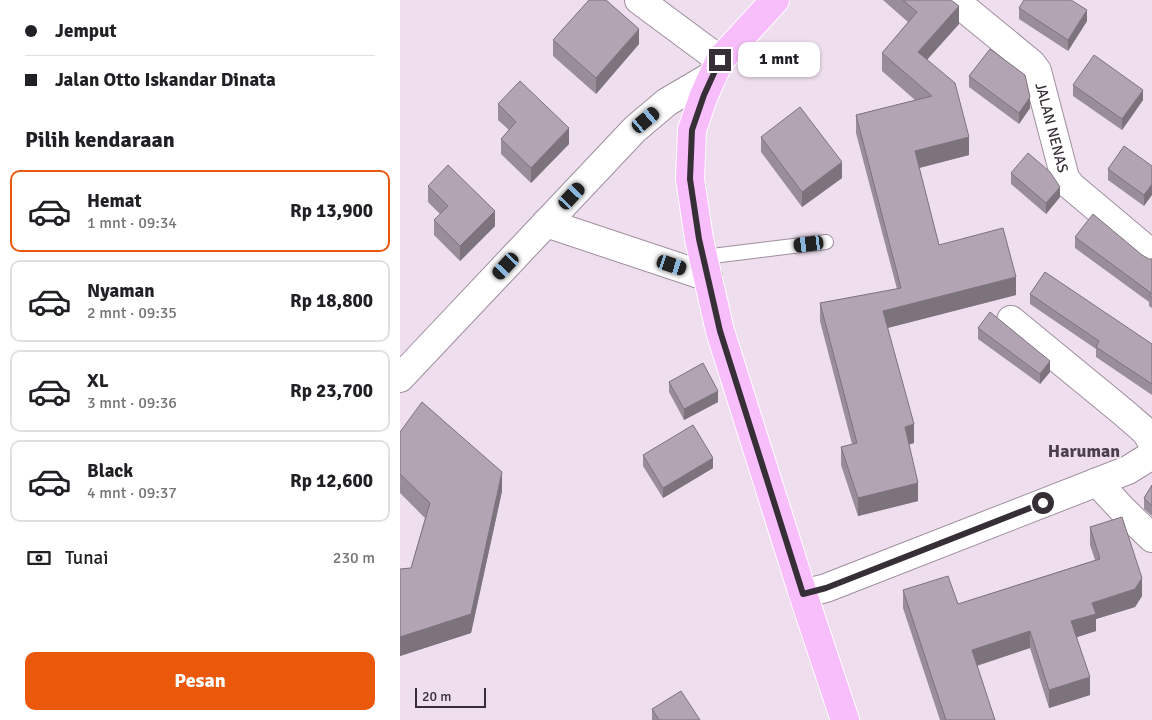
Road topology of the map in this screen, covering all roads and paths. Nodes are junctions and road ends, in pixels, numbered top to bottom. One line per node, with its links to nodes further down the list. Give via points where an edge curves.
1 (639, 0): 4 (street)
2 (775, 0): 4 (main road)
3 (954, 0): 7 (street, JALAN NENAS, via 1037,71 1065,178 1071,186)
4 (716, 68): 5 (street, via 635,129); 8 (main road, via 692,130 690,179)
5 (546, 223): 8 (street); 10 (street)
6 (826, 242): 8 (lane)
7 (1152, 254)
8 (706, 267): 15 (main road, via 720,331)
9 (1011, 320): 11 (street, via 1123,412 1146,432)
10 (400, 378)
11 (1152, 442)
12 (1152, 456): 13 (street)
13 (1098, 482): 14 (street); 15 (street, via 826,588)
14 (1152, 538)
15 (803, 594): 16 (main road)
16 (845, 720)

